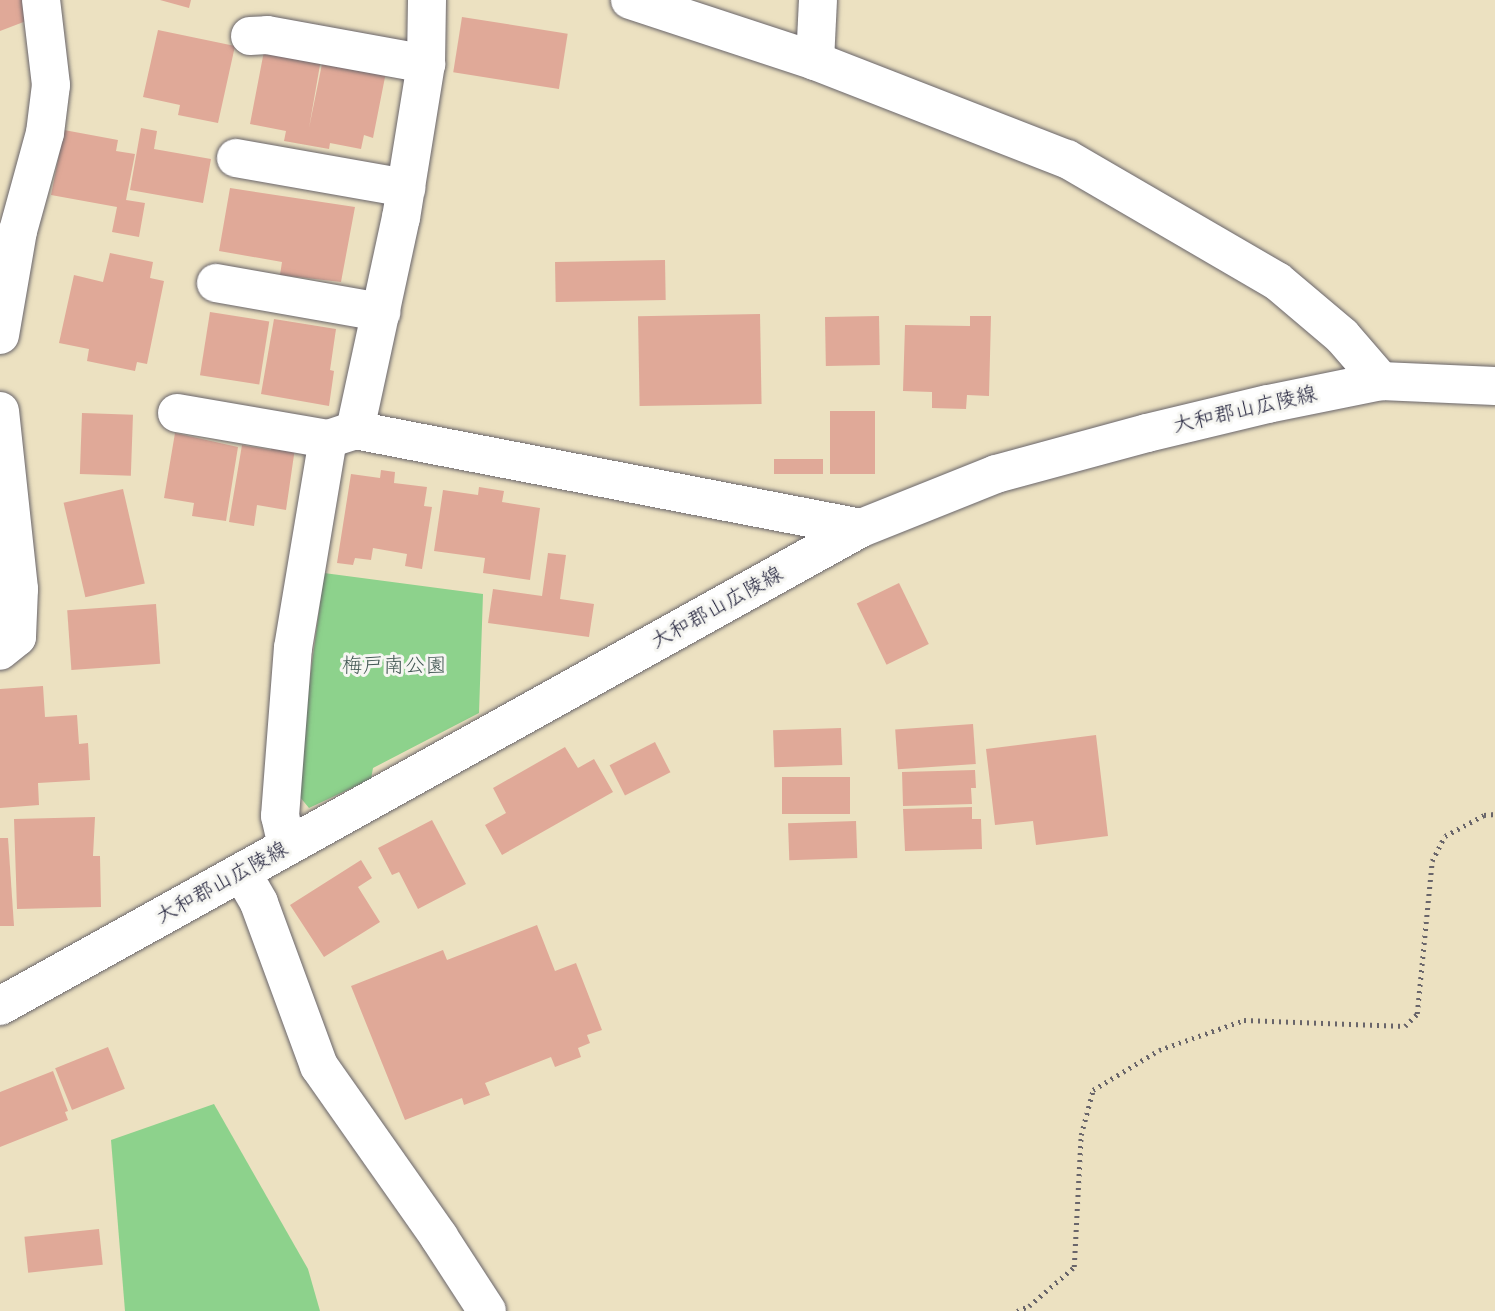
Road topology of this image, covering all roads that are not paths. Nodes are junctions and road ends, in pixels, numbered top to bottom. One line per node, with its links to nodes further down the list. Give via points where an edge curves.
1 (41, 0): 12 (street, via 51,85 45,133 18,231)
2 (427, 0): 7 (street)
3 (630, 0): 6 (street)
4 (818, 0): 6 (street)
5 (250, 36): 7 (street, via 267,35)
6 (815, 61): 13 (street, via 1067,159 1277,281 1342,336)
7 (426, 64): 9 (street)
8 (236, 158): 9 (street)
9 (406, 188): 11 (street)
10 (216, 283): 11 (street)
11 (381, 312): 17 (street)
12 (0, 335)
13 (1381, 381): 14 (street, 大和郡山広陵線); 18 (street, 大和郡山広陵線, via 1147,433 996,474)
14 (1495, 386)
15 (0, 411): 19 (street, via 19,589 17,636)
16 (177, 413): 17 (street)
17 (342, 435): 18 (street); 20 (street, via 293,648 279,816)
18 (861, 528): 20 (street, 大和郡山広陵線)
19 (0, 651)
20 (287, 846): 21 (street, 大和郡山広陵線)
21 (242, 873): 22 (street, 大和郡山広陵線); 23 (street, via 319,1066)
22 (0, 1006)
23 (487, 1311)

